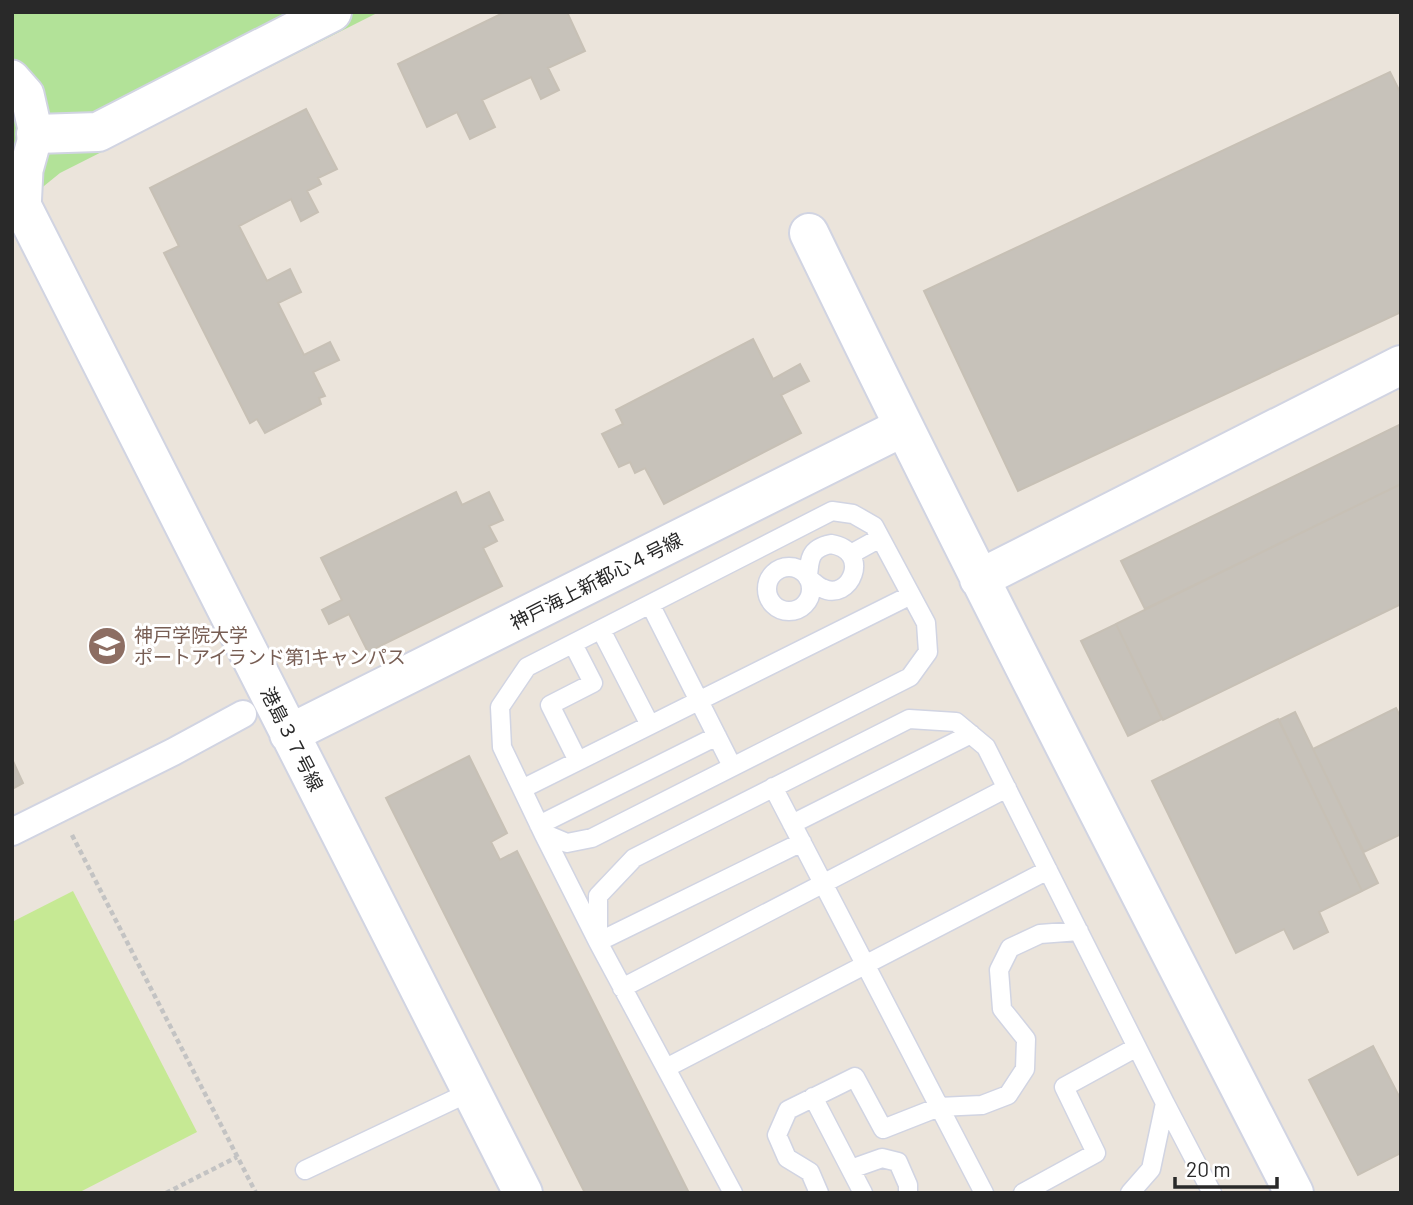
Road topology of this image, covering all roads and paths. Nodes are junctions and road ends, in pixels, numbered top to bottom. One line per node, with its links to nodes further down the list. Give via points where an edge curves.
1 (332, 12): 3 (street, via 98,132)
2 (12, 77): 3 (street, via 27,94)
3 (36, 134): 4 (street)
4 (18, 207): 18 (street, 港島３７号線)
5 (808, 233): 7 (street)
6 (1401, 365): 10 (street)
7 (903, 427): 10 (street); 18 (street, 神戸海上新都心４号線)
8 (880, 538): 9 (lane); 11 (lane); 12 (lane, via 874,526 853,514 832,511)
9 (851, 554): 9 (lane, via 855,569 843,588 828,590 808,578 809,562 824,545)
10 (979, 579): 57 (street)
11 (911, 596): 15 (lane); 22 (lane, via 926,623 928,652 910,677)
12 (650, 604): 13 (lane); 15 (lane)
13 (601, 630): 14 (lane); 17 (lane)
14 (573, 644): 21 (lane, via 593,683 550,705); 25 (lane, via 527,667 500,707 502,747)
15 (699, 701): 17 (lane); 20 (lane)
16 (243, 714): 26 (street)
17 (650, 725): 21 (lane)
18 (289, 734): 39 (street, 港島３７号線)
19 (971, 734): 23 (lane, via 956,722 909,719); 24 (lane, via 986,747); 27 (lane)
20 (717, 736): 22 (lane); 28 (lane)
21 (578, 761): 25 (lane)
22 (733, 766): 28 (lane, via 592,838 567,843)
23 (774, 788): 27 (lane); 34 (lane, via 634,858 598,896)
24 (1007, 788): 31 (lane); 32 (lane)
25 (522, 789): 28 (lane)
26 (59, 809): 29 (street); 43 (path)
27 (792, 824): 30 (lane)
28 (541, 829): 34 (lane)
29 (12, 832)
30 (802, 842): 32 (lane); 34 (lane)
31 (1048, 870): 33 (lane); 35 (lane)
32 (824, 884): 35 (lane); 36 (lane)
33 (1079, 931): 37 (lane); 42 (lane, via 1040,934 1010,948 999,970 1002,1009 1026,1040 1025,1069 1008,1095 982,1105)
34 (598, 942): 36 (lane)
35 (865, 964): 38 (lane); 42 (lane)
36 (622, 988): 38 (lane)
37 (1137, 1048): 41 (lane); 54 (lane, via 1064,1087 1096,1153)
38 (666, 1068): 49 (lane)
39 (472, 1091): 45 (lane); 48 (street, 港島３７号線)
40 (813, 1097): 42 (lane, via 855,1077 883,1129); 44 (lane); 50 (lane, via 788,1110 777,1135 787,1158 810,1172)
41 (1165, 1103): 55 (lane, via 1151,1169); 56 (lane)
42 (939, 1107): 53 (lane)
43 (237, 1157): 46 (path); 47 (path)
44 (851, 1169): 51 (lane); 52 (lane, via 882,1158 898,1162)
45 (305, 1170)
46 (166, 1193)
47 (256, 1193)
48 (523, 1193)
49 (733, 1193)
50 (819, 1193)
51 (863, 1193)
52 (908, 1193)
53 (984, 1193)
54 (1023, 1193)
55 (1130, 1193)
56 (1212, 1193)
57 (1294, 1193)

